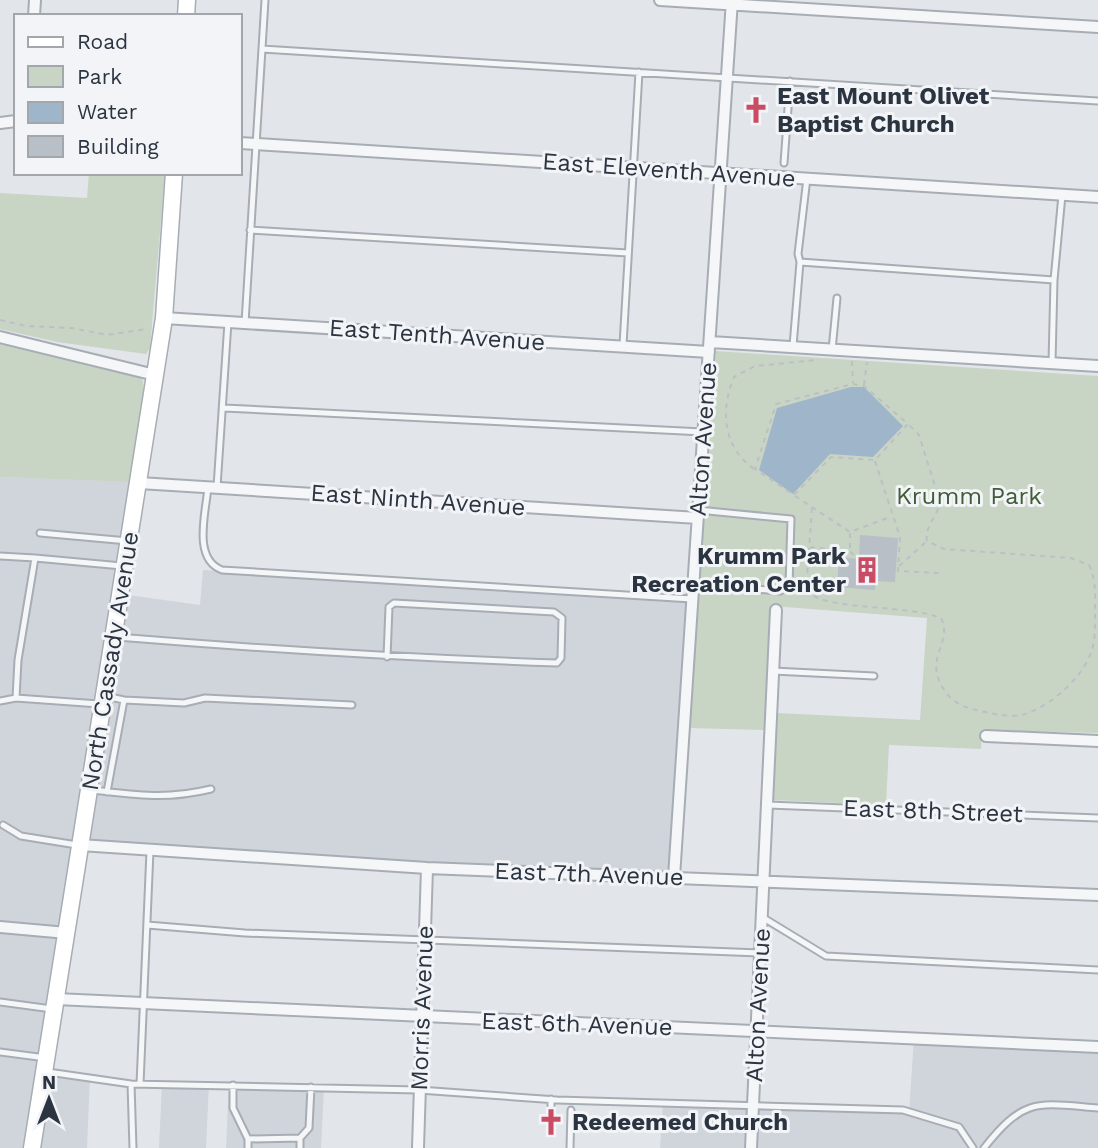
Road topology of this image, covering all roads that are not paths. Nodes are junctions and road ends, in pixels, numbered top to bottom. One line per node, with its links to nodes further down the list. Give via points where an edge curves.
1 (265, 0): 5 (lane)
2 (660, 0): 3 (street)
3 (732, 2): 4 (street); 7 (street, Alton Avenue)
4 (1098, 27)
5 (262, 49): 6 (lane); 11 (lane)
6 (639, 72): 7 (lane); 13 (lane)
7 (727, 77): 8 (lane); 14 (street, Alton Avenue)
8 (790, 81): 9 (lane); 12 (lane)
9 (1098, 101)
10 (242, 143): 11 (street, East Eleventh Avenue)
11 (255, 144): 13 (street, East Eleventh Avenue); 19 (lane)
12 (784, 163)
13 (633, 167): 14 (street, East Eleventh Avenue); 20 (lane)
14 (721, 173): 16 (street, East Eleventh Avenue); 29 (street, Alton Avenue)
15 (174, 175): 25 (main road, North Cassady Avenue)
16 (807, 178): 17 (street, East Eleventh Avenue); 21 (lane)
17 (1062, 195): 18 (street, East Eleventh Avenue); 22 (lane)
18 (1098, 197)
19 (250, 230): 20 (lane); 26 (lane)
20 (628, 253): 28 (lane)
21 (800, 262): 22 (lane); 30 (lane)
22 (1054, 280): 32 (lane)
23 (837, 298): 31 (lane)
24 (228, 322): 25 (street, East Tenth Avenue); 26 (street, East Tenth Avenue); 35 (lane)
25 (160, 323): 34 (main road, North Cassady Avenue)
26 (245, 323): 28 (street, East Tenth Avenue)
27 (0, 337): 34 (street)
28 (623, 346): 29 (street, East Tenth Avenue)
29 (710, 347): 30 (street, East Tenth Avenue); 36 (street, Alton Avenue)
30 (793, 347): 31 (street, East Tenth Avenue)
31 (832, 350): 32 (street, East Tenth Avenue)
32 (1052, 363): 33 (street, East Tenth Avenue)
33 (1098, 366)
34 (156, 374): 37 (main road, North Cassady Avenue)
35 (224, 408): 36 (lane); 38 (lane)
36 (704, 433): 39 (street, Alton Avenue)
37 (139, 483): 38 (street, East Ninth Avenue); 41 (main road, North Cassady Avenue)
38 (212, 487): 39 (street, East Ninth Avenue); 46 (lane, via 204,552 222,570)
39 (698, 514): 45 (street, Alton Avenue); 45 (lane, via 791,519 789,586 780,591)
40 (40, 533): 41 (lane)
41 (130, 541): 44 (main road, North Cassady Avenue)
42 (0, 556): 43 (lane)
43 (35, 558): 44 (lane); 52 (lane)
44 (125, 567): 48 (main road, North Cassady Avenue)
45 (693, 583): 46 (street, Alton Avenue)
46 (692, 599): 68 (street, Alton Avenue)
47 (776, 610): 50 (street, Alton Avenue)
48 (114, 637): 49 (lane); 53 (main road, North Cassady Avenue)
49 (387, 657): 49 (lane, via 557,663 562,618 554,612 394,603 389,607)
50 (773, 671): 51 (lane); 62 (street, Alton Avenue)
51 (874, 676)
52 (16, 698): 53 (lane); 55 (lane)
53 (104, 700): 54 (lane); 60 (main road, North Cassady Avenue)
54 (124, 700): 56 (lane, via 184,703 205,698); 61 (lane)
55 (0, 701)
56 (352, 705)
57 (986, 736): 58 (street)
58 (1098, 741)
59 (211, 789): 61 (lane, via 156,798)
60 (89, 790): 61 (lane); 65 (main road, North Cassady Avenue)
61 (107, 792)
62 (768, 805): 63 (lane, East 8th Street); 69 (street, Alton Avenue)
63 (1098, 818)
64 (3, 825): 65 (lane, via 21,836)
65 (80, 845): 66 (street, East 7th Avenue); 74 (main road, North Cassady Avenue)
66 (150, 851): 67 (street, East 7th Avenue); 72 (lane)
67 (427, 867): 68 (street, East 7th Avenue); 75 (street, Morris Avenue)
68 (674, 877): 69 (street, East 7th Avenue)
69 (765, 881): 70 (street, East 7th Avenue); 71 (street, Alton Avenue)
70 (1098, 895)
71 (762, 917): 76 (street, Alton Avenue); 77 (lane, via 826,956)
72 (147, 925): 75 (lane); 80 (lane)
73 (0, 928): 74 (street)
74 (67, 933): 79 (main road, North Cassady Avenue)
75 (425, 938): 76 (lane); 81 (street, Morris Avenue)
76 (761, 953): 82 (street, Alton Avenue)
77 (1098, 971)
78 (0, 1002): 79 (lane)
79 (56, 1004): 80 (street, East 6th Avenue); 85 (main road, North Cassady Avenue)
80 (145, 1004): 81 (street, East 6th Avenue); 87 (lane)
81 (422, 1018): 82 (street, East 6th Avenue); 90 (street, Morris Avenue)
82 (757, 1032): 83 (street, East 6th Avenue); 92 (street, Alton Avenue)
83 (1098, 1047)
84 (0, 1052): 85 (lane)
85 (46, 1065): 86 (lane); 98 (main road, North Cassady Avenue)
86 (131, 1084): 87 (lane); 99 (lane)
87 (140, 1084): 88 (lane)
88 (233, 1085): 89 (lane); 97 (lane, via 233,1108)
89 (311, 1087): 90 (lane); 96 (lane, via 309,1128)
90 (419, 1090): 91 (lane); 102 (street, Morris Avenue)
91 (551, 1099): 92 (lane); 95 (lane)
92 (753, 1104): 104 (street, Alton Avenue); 105 (lane, via 903,1110 959,1127)
93 (1098, 1108): 106 (lane, via 1049,1105 1024,1110 1006,1120)
94 (571, 1110): 103 (lane)
95 (551, 1118)
96 (300, 1138): 97 (lane); 101 (lane)
97 (248, 1139): 100 (lane)
98 (32, 1148)
99 (133, 1148)
100 (248, 1148)
101 (300, 1148)
102 (418, 1148)
103 (570, 1148)
104 (751, 1148)
105 (973, 1148)
106 (984, 1148)

